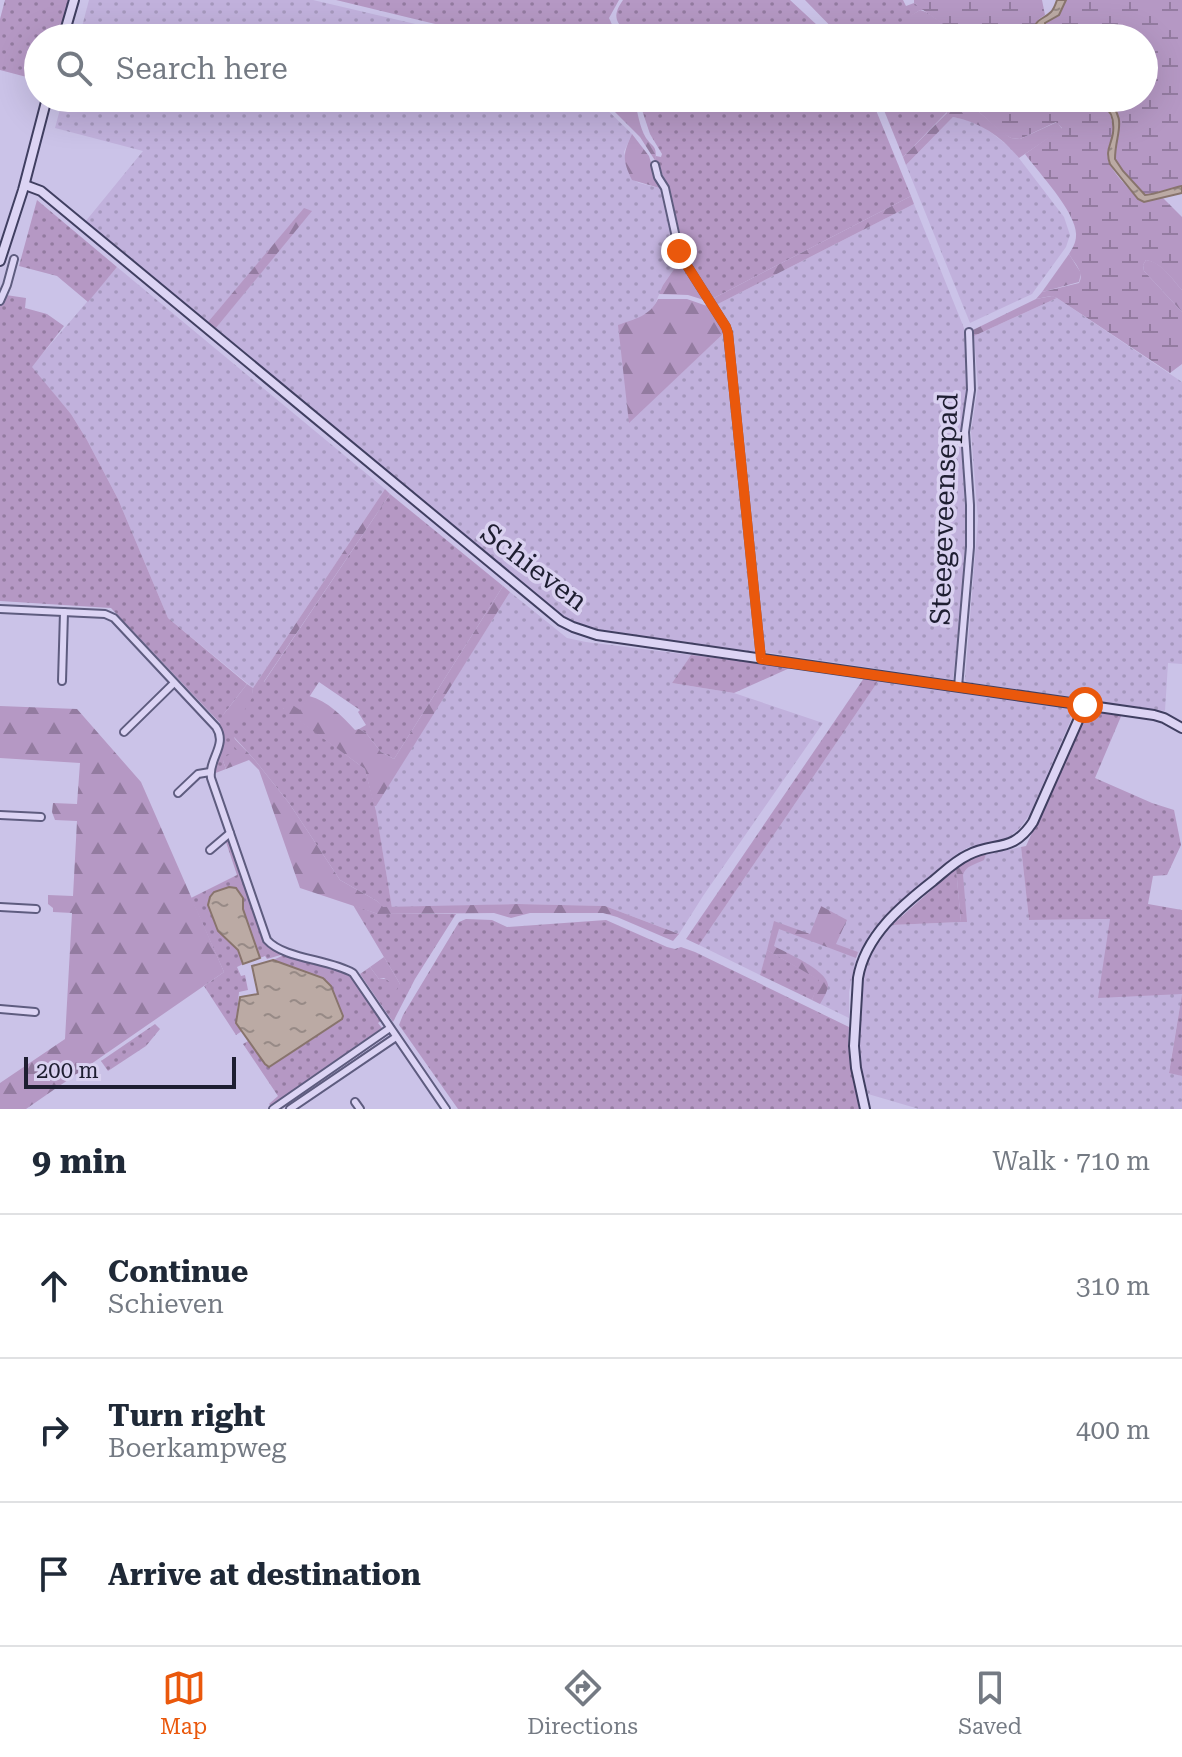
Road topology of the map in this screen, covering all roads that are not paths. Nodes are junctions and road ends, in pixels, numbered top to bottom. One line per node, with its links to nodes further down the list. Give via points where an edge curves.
1 (74, 0): 2 (street)
2 (67, 24)
3 (43, 112): 5 (street)
4 (655, 165): 13 (street, via 679,251 728,333)
5 (25, 185): 6 (street); 13 (street, Schieven, via 41,191 561,621 597,635)
6 (1, 257)
7 (14, 259): 8 (street)
8 (2, 292): 9 (street)
9 (0, 301)
10 (969, 332): 16 (street, Steegeveensepad, via 971,390 965,432 970,547)
11 (0, 609): 12 (street)
12 (64, 612): 14 (street); 15 (street, via 114,618)
13 (761, 659): 16 (street, Schieven)
14 (62, 681)
15 (174, 683): 19 (street); 20 (street, via 219,732)
16 (958, 687): 17 (street, Schieven)
17 (1085, 705): 18 (street, Schieven, via 1154,715); 37 (street, via 1025,832 1006,845 960,860 905,904 869,946 859,969 854,1046)
18 (1182, 728)
19 (124, 732)
20 (210, 772): 21 (street, via 198,774); 24 (street)
21 (178, 793)
22 (0, 815): 23 (street)
23 (41, 817)
24 (230, 833): 25 (street); 30 (street, via 269,942 353,973)
25 (210, 850)
26 (0, 907): 27 (street)
27 (36, 909)
28 (0, 1009): 29 (street)
29 (35, 1012)
30 (390, 1028): 31 (street); 33 (street)
31 (396, 1037): 34 (street); 36 (street)
32 (355, 1102): 35 (street)
33 (273, 1109)
34 (290, 1109)
35 (360, 1109)
36 (446, 1109)
37 (865, 1109)

